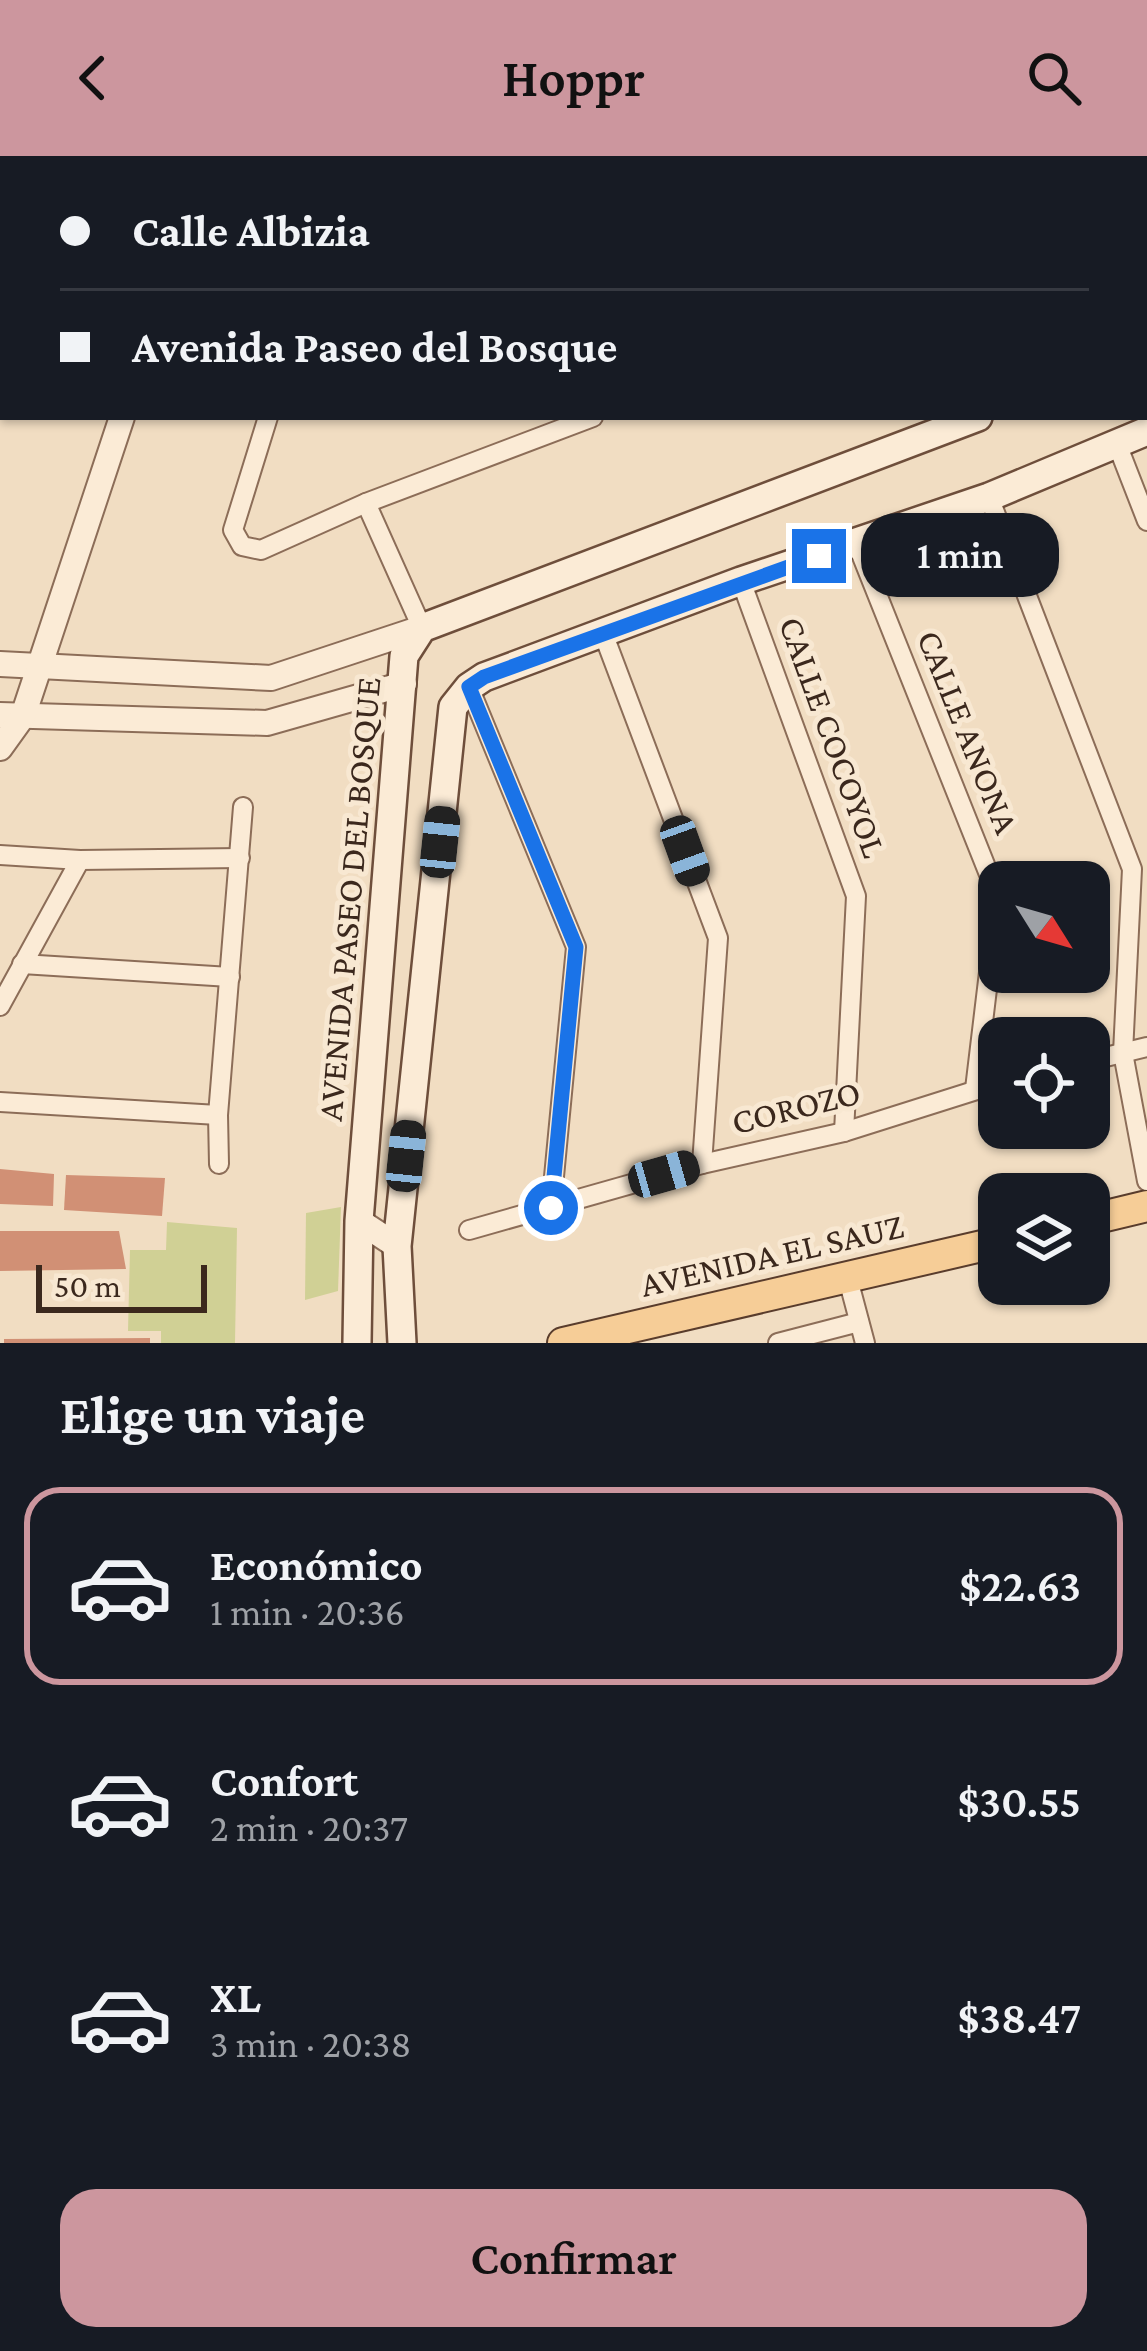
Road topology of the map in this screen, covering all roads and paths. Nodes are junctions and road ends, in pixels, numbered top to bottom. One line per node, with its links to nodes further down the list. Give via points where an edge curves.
1 (121, 420): 15 (street)
2 (267, 420): 8 (street, via 233,530 242,546 261,550)
3 (585, 420): 8 (street)
4 (970, 420): 12 (main road)
5 (1147, 430): 6 (main road)
6 (1118, 445): 7 (main road); 9 (street)
7 (988, 497): 10 (main road); 28 (street, via 1132,869)
8 (366, 503): 12 (street)
9 (1147, 521)
10 (857, 544): 11 (main road); 31 (street, CALLE ANONA, via 998,897)
11 (741, 581): 13 (main road); 34 (street, CALLE COCOYOL, via 856,896)
12 (422, 628): 15 (street, via 271,678); 16 (main road, AVENIDA PASEO DEL BOSQUE, via 404,656)
13 (603, 633): 17 (main road); 35 (street, via 718,938)
14 (0, 664): 15 (street)
15 (38, 668): 18 (street)
16 (404, 684): 18 (street, via 267,723); 41 (main road, AVENIDA PASEO DEL BOSQUE)
17 (469, 687): 39 (street, via 576,947); 43 (main road, via 453,707)
18 (11, 715): 19 (street)
19 (0, 748)
20 (243, 807): 22 (street)
21 (0, 855): 23 (street)
22 (240, 858): 23 (street); 25 (street)
23 (80, 860): 24 (street)
24 (22, 964): 25 (street); 26 (street)
25 (230, 977): 33 (street)
26 (0, 1006)
27 (1147, 1047): 28 (street)
28 (1123, 1053): 29 (street); 37 (street)
29 (1110, 1056)
30 (978, 1089): 31 (street, COROZO)
31 (975, 1090): 34 (street, COROZO)
32 (0, 1102): 33 (street)
33 (218, 1114): 36 (street)
34 (844, 1132): 35 (street, COROZO)
35 (702, 1163): 39 (street, COROZO)
36 (219, 1164)
37 (1147, 1180)
38 (1147, 1206): 40 (main road)
39 (551, 1208): 42 (street, COROZO)
40 (1110, 1215)
41 (358, 1221): 43 (street); 47 (main road, AVENIDA PASEO DEL BOSQUE)
42 (469, 1230)
43 (397, 1246): 48 (main road)
44 (978, 1247): 45 (main road, AVENIDA EL SAUZ)
45 (848, 1280): 46 (street); 49 (main road, AVENIDA EL SAUZ)
46 (859, 1322): 50 (street); 51 (street)
47 (357, 1343)
48 (402, 1343)
49 (563, 1343)
50 (778, 1343)
51 (865, 1343)

